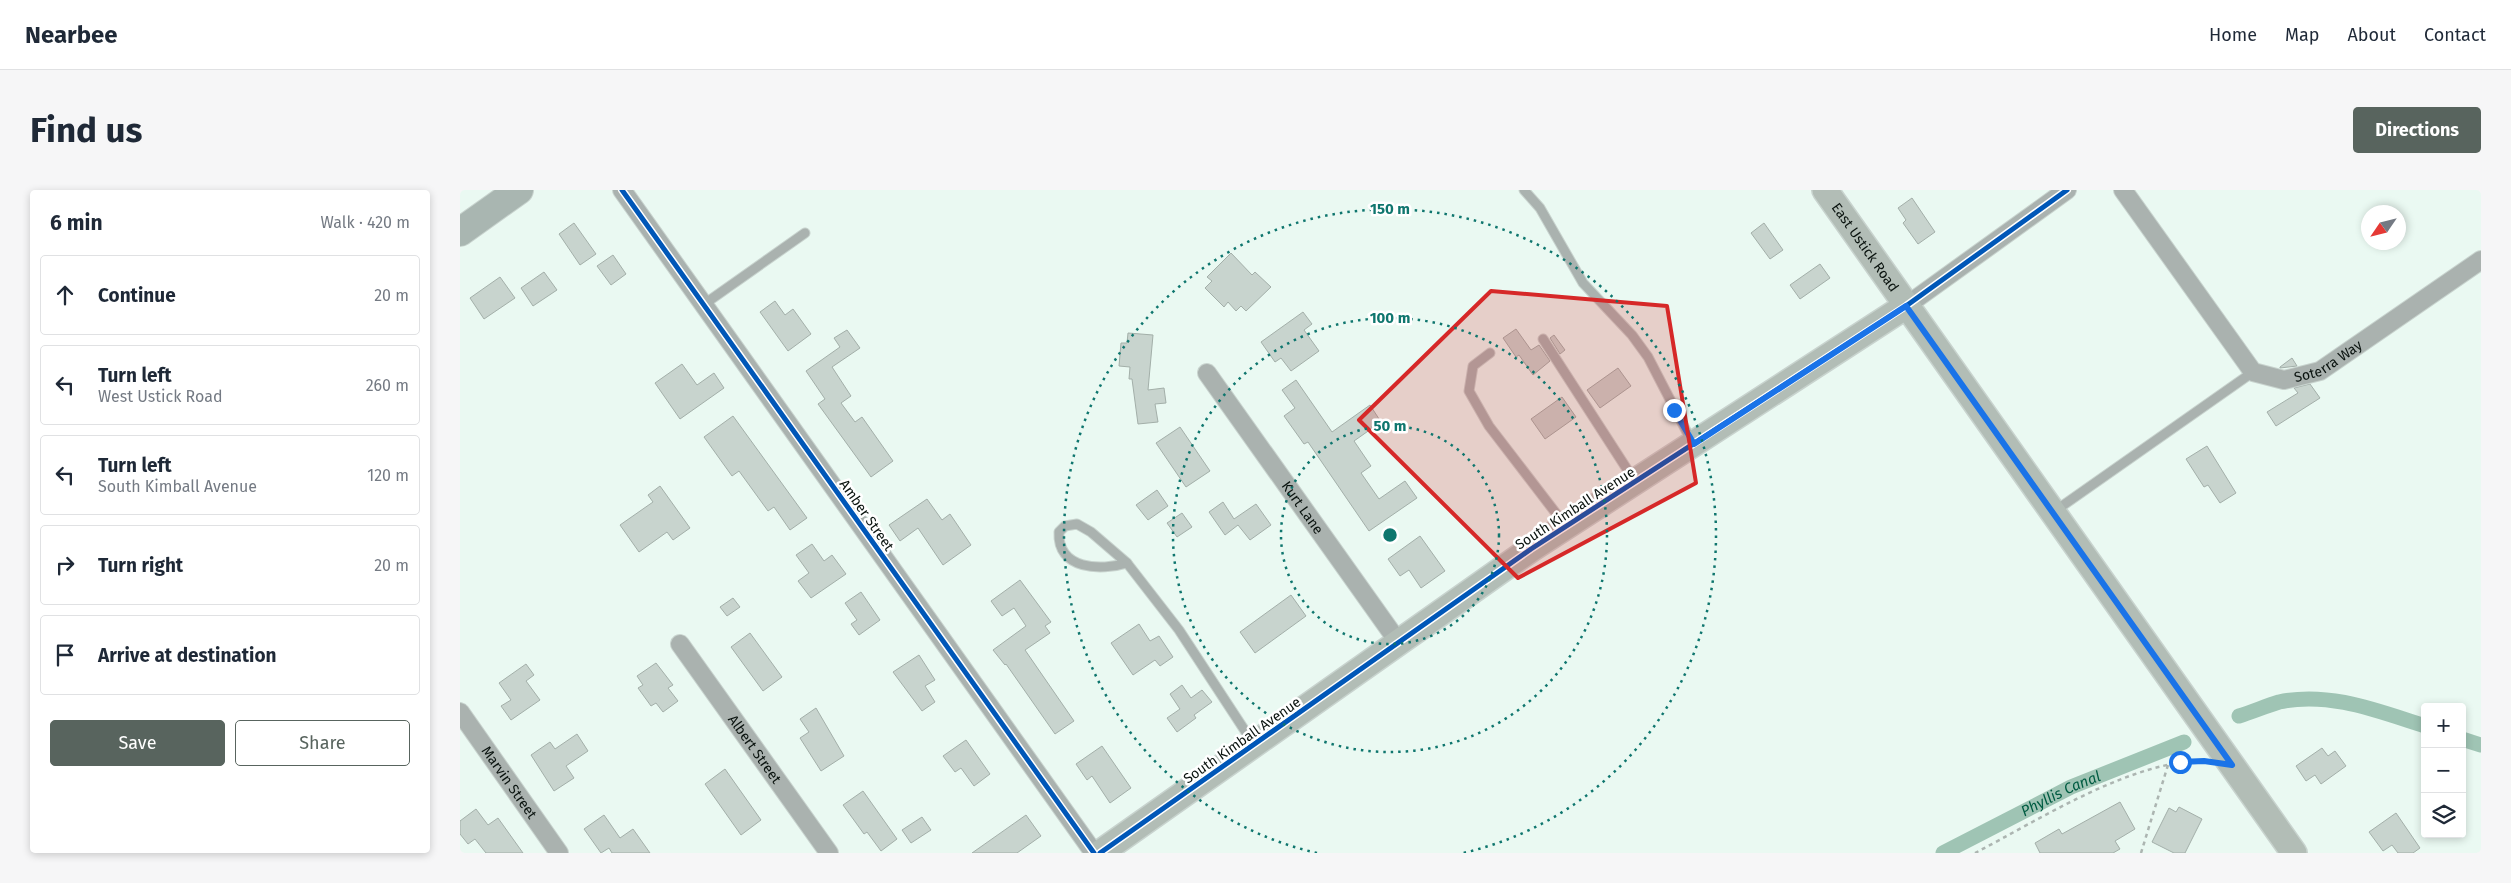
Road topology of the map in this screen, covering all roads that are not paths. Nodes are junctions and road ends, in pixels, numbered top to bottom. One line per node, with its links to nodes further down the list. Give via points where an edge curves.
1 (519, 190): 7 (main road)
2 (622, 190): 10 (street, Amber Street)
3 (1524, 190): 16 (lane, via 1540,208 1583,283 1648,357)
4 (1825, 190): 11 (street, East Ustick Road)
5 (2067, 190): 11 (street, South Kimball Avenue)
6 (2123, 190): 14 (street)
7 (460, 232)
8 (805, 233): 10 (lane)
9 (2481, 260): 14 (street, Soterra Way, via 2320,371 2284,380)
10 (703, 305): 27 (street, Amber Street)
11 (1906, 306): 16 (street, South Kimball Avenue); 18 (street, East Ustick Road)
12 (1543, 339): 17 (lane)
13 (1490, 353): 19 (lane, via 1473,366 1470,391 1488,426)
14 (2253, 372): 18 (lane)
15 (1207, 373): 21 (street, Kurt Lane)
16 (1694, 444): 17 (street, South Kimball Avenue)
17 (1636, 482): 19 (street, South Kimball Avenue)
18 (2052, 512): 29 (street, East Ustick Road)
19 (1566, 527): 21 (street, South Kimball Avenue)
20 (1127, 563): 20 (lane, via 1110,568 1084,567 1068,556 1059,542 1059,532 1066,526 1077,524); 24 (lane, via 1179,630)
21 (1399, 643): 24 (street, South Kimball Avenue)
22 (680, 644): 26 (street, Albert Street)
23 (460, 712): 25 (street, Marvin Street)
24 (1254, 746): 28 (street, South Kimball Avenue)
25 (559, 853)
26 (829, 853)
27 (1094, 853)
28 (1100, 853)
29 (2294, 853)

